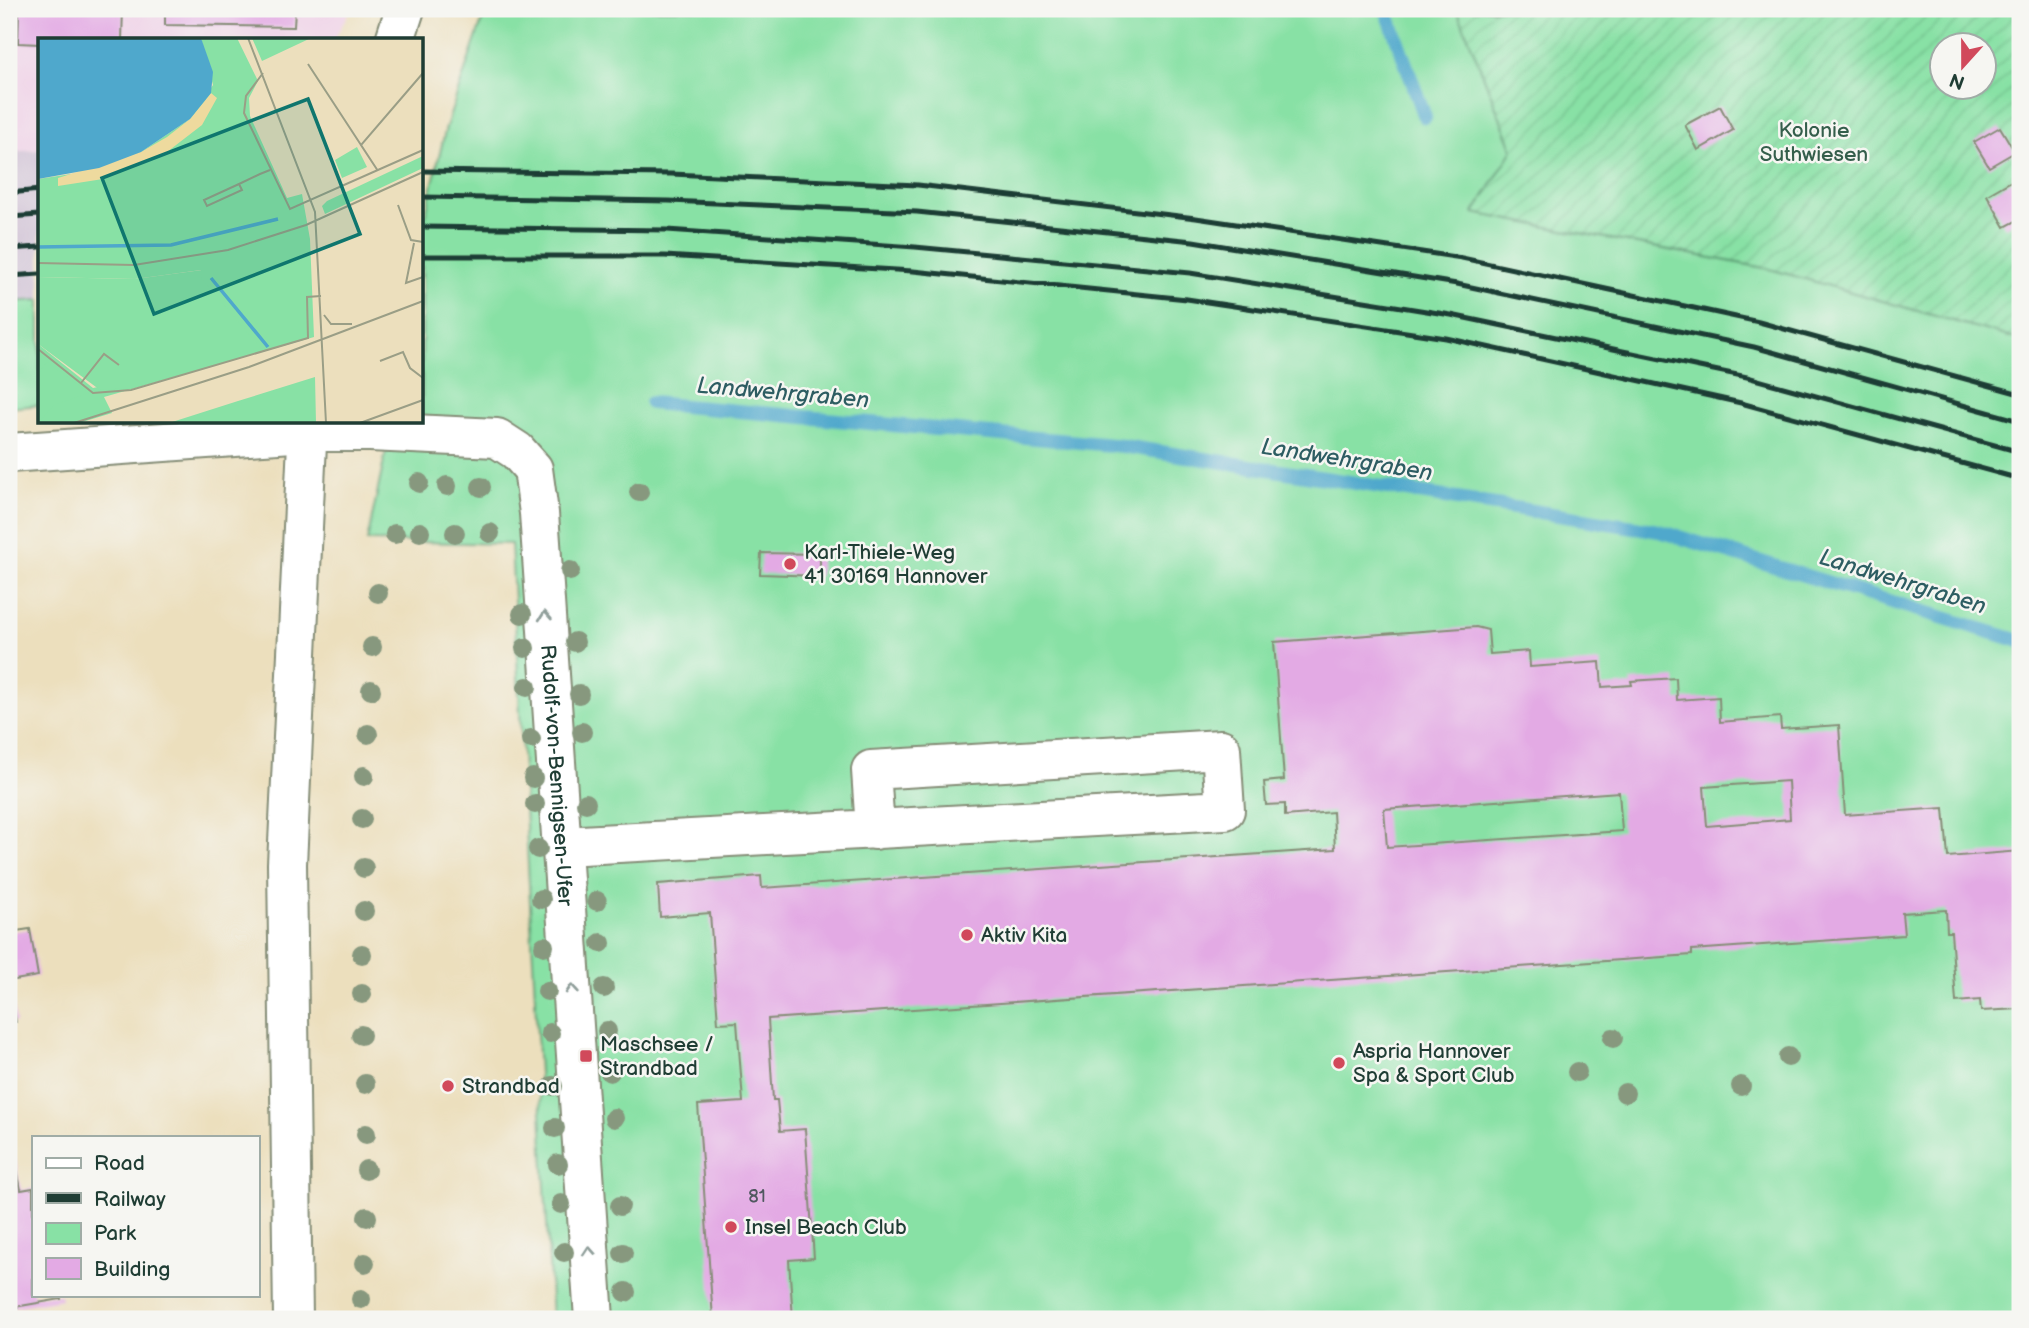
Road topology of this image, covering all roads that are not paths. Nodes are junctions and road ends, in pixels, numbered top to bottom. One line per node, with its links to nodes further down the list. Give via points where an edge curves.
1 (405, 9): 2 (street)
2 (396, 38)
3 (308, 427): 4 (street, Rudolf-von-Bennigsen-Ufer); 6 (street, Rudolf-von-Bennigsen-Ufer, one-way to 3, via 533,469 497,438); 7 (street, via 287,864)
4 (9, 453)
5 (874, 830): 5 (street, via 1225,810 1221,749 871,770); 6 (street)
6 (563, 846): 8 (street, Rudolf-von-Bennigsen-Ufer, one-way to 6)
7 (293, 1319)
8 (594, 1319)

